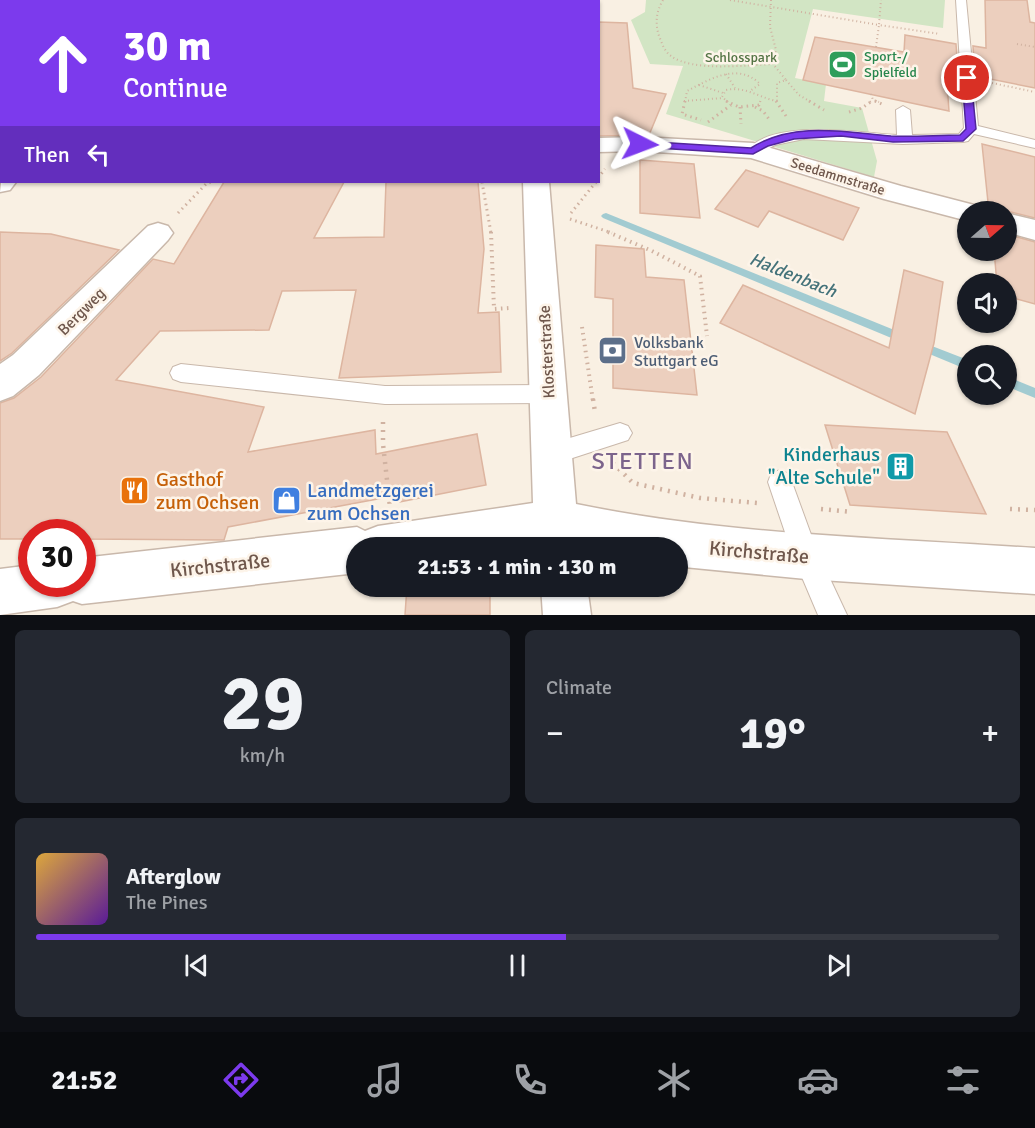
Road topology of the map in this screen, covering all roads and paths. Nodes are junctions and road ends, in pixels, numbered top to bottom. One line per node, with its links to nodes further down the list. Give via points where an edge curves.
1 (663, 0): 13 (path, via 656,9 656,27 663,48 675,59 706,64)
2 (730, 0): 6 (path)
3 (771, 0): 6 (path)
4 (881, 0): 7 (path)
5 (961, 0): 9 (lane)
6 (772, 7): 7 (path); 13 (path, via 770,27 776,50)
7 (879, 25): 8 (path); 11 (path)
8 (946, 35): 9 (lane)
9 (964, 38): 15 (lane)
10 (1017, 44): 12 (path)
11 (876, 47)
12 (1035, 47)
13 (772, 64): 16 (path)
14 (726, 74): 17 (path); 18 (path); 19 (path, via 740,73 758,80 760,84)
15 (967, 78): 20 (path); 36 (lane)
16 (786, 80): 26 (path, via 777,83); 31 (path, via 814,106)
17 (699, 85): 21 (path); 25 (path, via 687,91)
18 (735, 88): 19 (path); 21 (path)
19 (750, 90): 23 (path)
20 (1035, 92)
21 (723, 93): 22 (path)
22 (723, 98): 25 (path); 27 (path)
23 (761, 99): 26 (path); 29 (path)
24 (873, 100): 32 (path)
25 (684, 101): 33 (path, via 682,114)
26 (776, 101): 37 (path, via 786,115 785,129)
27 (731, 105): 28 (path); 33 (path)
28 (740, 107): 29 (path); 39 (path)
29 (755, 107): 34 (path, via 769,117)
30 (903, 110): 38 (lane)
31 (830, 112)
32 (847, 112)
33 (708, 122): 35 (path)
34 (770, 123)
35 (717, 124)
36 (971, 129): 38 (lane, via 963,138); 40 (lane)
37 (793, 136): 38 (lane, via 841,133); 39 (lane, via 764,144)
38 (904, 139)
39 (748, 141): 41 (street, Seedammstraße); 46 (street, Seedammstraße, via 894,193)
40 (1035, 144)
41 (600, 145)
42 (207, 183): 51 (path)
43 (482, 183): 52 (path, via 489,219)
44 (536, 183): 57 (street, Klosterstraße)
45 (595, 183): 47 (path)
46 (957, 209)
47 (567, 218): 49 (path); 54 (path, via 647,246 700,276)
48 (1017, 225): 50 (street)
49 (569, 230)
50 (1035, 230)
51 (158, 233): 56 (street, Bergweg, via 26,365)
52 (494, 309)
53 (582, 323): 58 (path)
54 (707, 336)
55 (180, 373): 57 (lane, via 385,395)
56 (0, 385)
57 (549, 394): 60 (street, Klosterstraße)
58 (610, 436): 60 (lane); 61 (path, via 602,452 633,483 700,498)
59 (383, 444): 62 (path)
60 (551, 454): 66 (street, Klosterstraße)
61 (784, 494): 65 (path); 69 (lane)
62 (390, 499)
63 (1010, 509): 64 (path)
64 (1035, 510)
65 (852, 512)
66 (558, 535): 67 (street, Kirchstraße); 69 (street, Kirchstraße, via 627,537)
67 (530, 537)
68 (346, 551): 71 (street, Kirchstraße)
69 (806, 556): 70 (street, Kirchstraße); 74 (lane)
70 (1035, 571)
71 (96, 578)
72 (565, 597): 73 (street)
73 (567, 615)
74 (833, 615)

